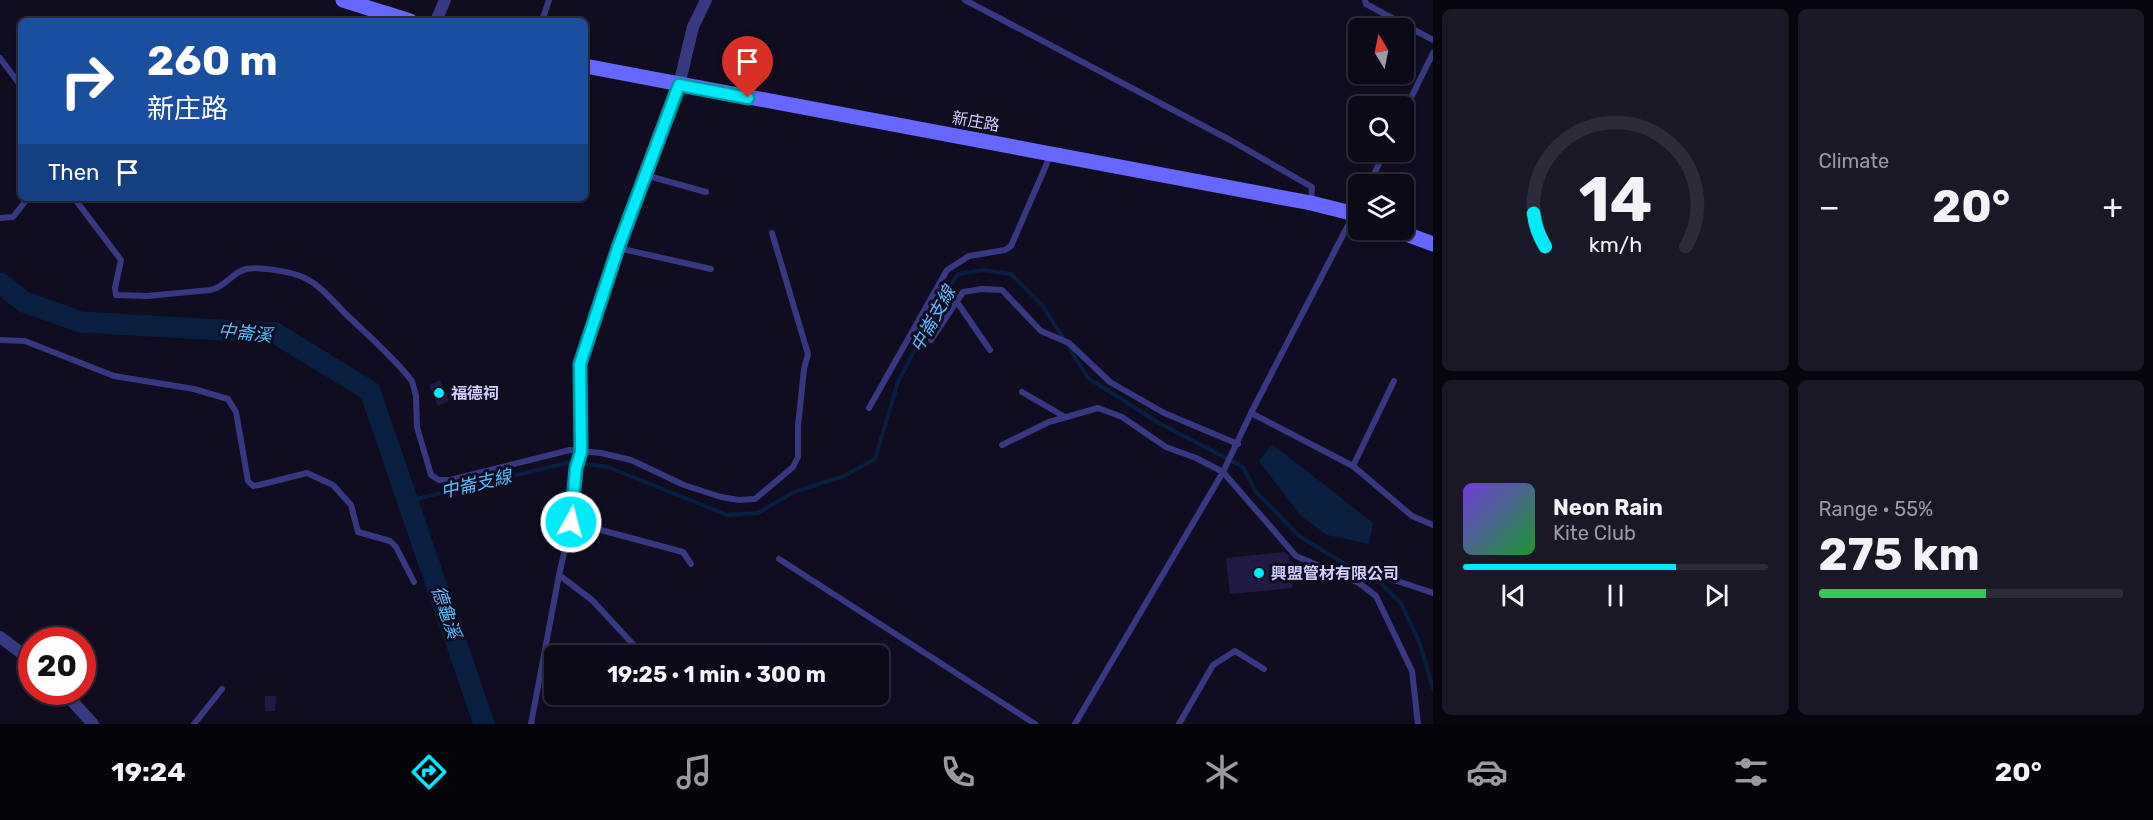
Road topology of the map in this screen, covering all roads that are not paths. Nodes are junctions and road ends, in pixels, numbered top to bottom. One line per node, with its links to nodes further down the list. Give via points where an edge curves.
1 (343, 0): 7 (street)
2 (445, 0): 8 (street)
3 (549, 0): 9 (lane)
4 (706, 0): 15 (street, via 693,27)
5 (964, 0): 22 (lane, via 1312,187)
6 (1365, 0): 10 (lane)
7 (400, 18)
8 (437, 18)
9 (543, 18)
10 (1433, 40)
11 (1433, 52): 16 (lane)
12 (0, 58): 14 (lane)
13 (588, 67): 15 (street, 新庄路)
14 (18, 82)
15 (679, 85): 17 (street, 新庄路); 18 (street)
16 (1412, 96)
17 (1051, 154): 22 (street, 新庄路); 37 (lane, via 1011,246 969,256 947,270)
18 (645, 175): 19 (lane); 29 (street)
19 (706, 192)
20 (26, 201): 24 (lane, via 13,217)
21 (76, 201): 42 (lane, via 121,260 116,295 210,290 253,269 291,273 323,291 412,381 417,427 431,475 439,480 570,450)
22 (1311, 204): 23 (street, 新庄路)
23 (1348, 210)
24 (0, 218)
25 (1348, 230): 38 (lane)
26 (772, 233): 42 (lane, via 808,354 798,457 793,467 755,500 740,500 684,485 632,460)
27 (1414, 237): 28 (street)
28 (1433, 244)
29 (618, 248): 30 (lane); 42 (street, via 580,364)
30 (711, 269)
31 (957, 302): 33 (lane); 34 (lane); 40 (lane, via 963,292 1002,290 1041,331 1070,343 1110,382 1164,413)
32 (0, 340): 51 (lane, via 25,341 114,376 194,389 228,399 236,412 248,481 253,486 307,473 333,485 351,505 358,532 390,541)
33 (931, 340)
34 (990, 350)
35 (1394, 381): 43 (lane)
36 (1022, 392): 39 (lane)
37 (868, 408)
38 (1251, 412): 40 (lane); 43 (lane)
39 (1065, 417): 41 (lane); 44 (lane, via 1098,408 1122,417 1166,447)
40 (1238, 444): 44 (lane)
41 (1002, 445)
42 (581, 452): 45 (lane)
43 (1353, 466): 46 (lane, via 1412,516)
44 (1223, 472): 63 (lane); 65 (lane, via 1296,556 1359,583 1376,596 1412,671)
45 (571, 522): 48 (lane, via 683,552); 49 (lane)
46 (1433, 525)
47 (779, 559): 62 (lane)
48 (691, 564)
49 (559, 574): 54 (lane, via 592,600); 61 (lane)
50 (1391, 579): 52 (lane)
51 (414, 582)
52 (1433, 593)
53 (0, 637): 55 (street)
54 (634, 645)
55 (18, 650)
56 (1264, 669): 64 (lane, via 1235,651 1213,665)
57 (222, 689): 60 (lane)
58 (76, 705): 59 (street)
59 (93, 724)
60 (194, 724)
61 (531, 724)
62 (1035, 724)
63 (1075, 724)
64 (1179, 724)
65 (1418, 724)

